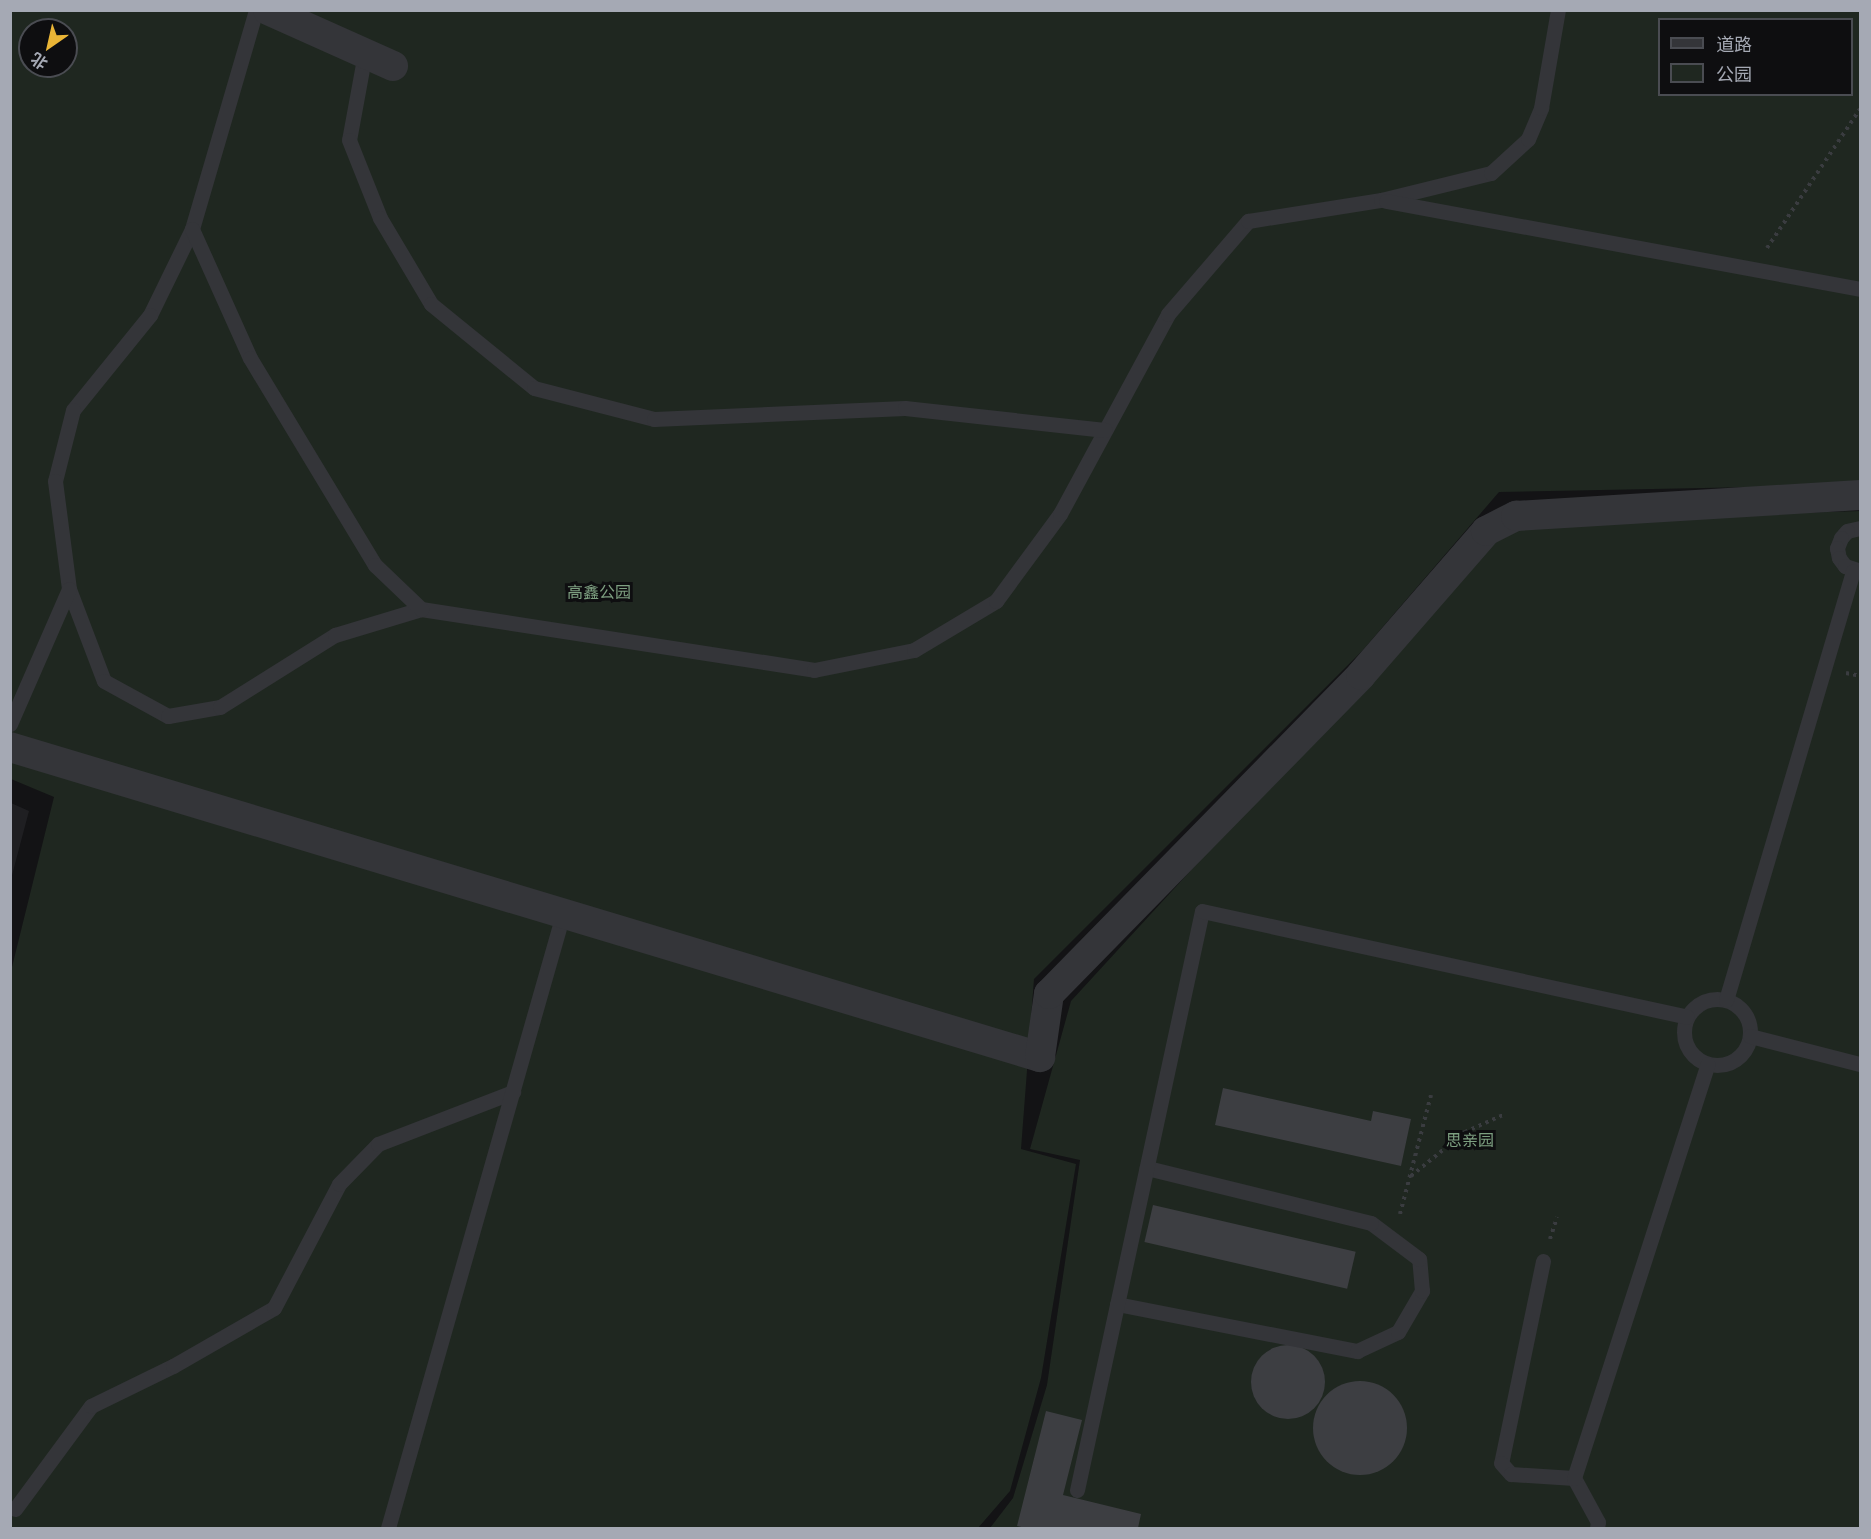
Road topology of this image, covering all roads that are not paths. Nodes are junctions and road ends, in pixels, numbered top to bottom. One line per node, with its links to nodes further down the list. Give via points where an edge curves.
1 (256, 10): 7 (lane)
2 (268, 10): 4 (street)
3 (1558, 10): 6 (lane, via 1541,108 1528,139 1491,173)
4 (365, 54): 5 (street); 9 (lane, via 349,140 380,218 431,304 534,388 654,419 905,408)
5 (393, 66)
6 (1381, 200): 8 (lane); 9 (lane, via 1248,221 1168,314)
7 (192, 229): 13 (lane, via 150,315 73,410 55,481); 14 (lane, via 262,378 375,565)
8 (1860, 290)
9 (1105, 430): 14 (lane, via 1060,514 996,601 914,650 814,670)
10 (1860, 495): 17 (street, via 1516,516 1486,531 1361,675 1049,994 1040,1057)
11 (1860, 528): 12 (lane, via 1840,538 1838,548 1839,558)
12 (1857, 571): 18 (lane)
13 (69, 589): 14 (lane, via 104,681 168,716 220,707 334,635); 15 (lane)
14 (421, 609)
15 (10, 724)
16 (10, 747): 17 (street)
17 (563, 914): 23 (lane)
18 (1726, 1000): 19 (lane, via 1704,1001); 20 (lane, via 1745,1013)
19 (1687, 1017): 21 (lane, via 1684,1029 1689,1051); 24 (lane, via 1202,911)
20 (1750, 1036): 21 (lane, via 1740,1056 1719,1066); 22 (lane)
21 (1708, 1064): 27 (lane)
22 (1860, 1064)
23 (513, 1092): 29 (lane, via 378,1144 339,1184 274,1308 173,1366 91,1406); 30 (lane)
24 (1147, 1168): 26 (lane); 26 (lane, via 1371,1223 1419,1259 1422,1292 1398,1332 1357,1351)
25 (1543, 1261): 27 (lane, via 1501,1463 1511,1474)
26 (1117, 1304): 28 (lane)
27 (1574, 1478): 31 (lane, via 1598,1522)
28 (1077, 1490)
29 (15, 1509)
30 (388, 1528)
31 (1597, 1528)

